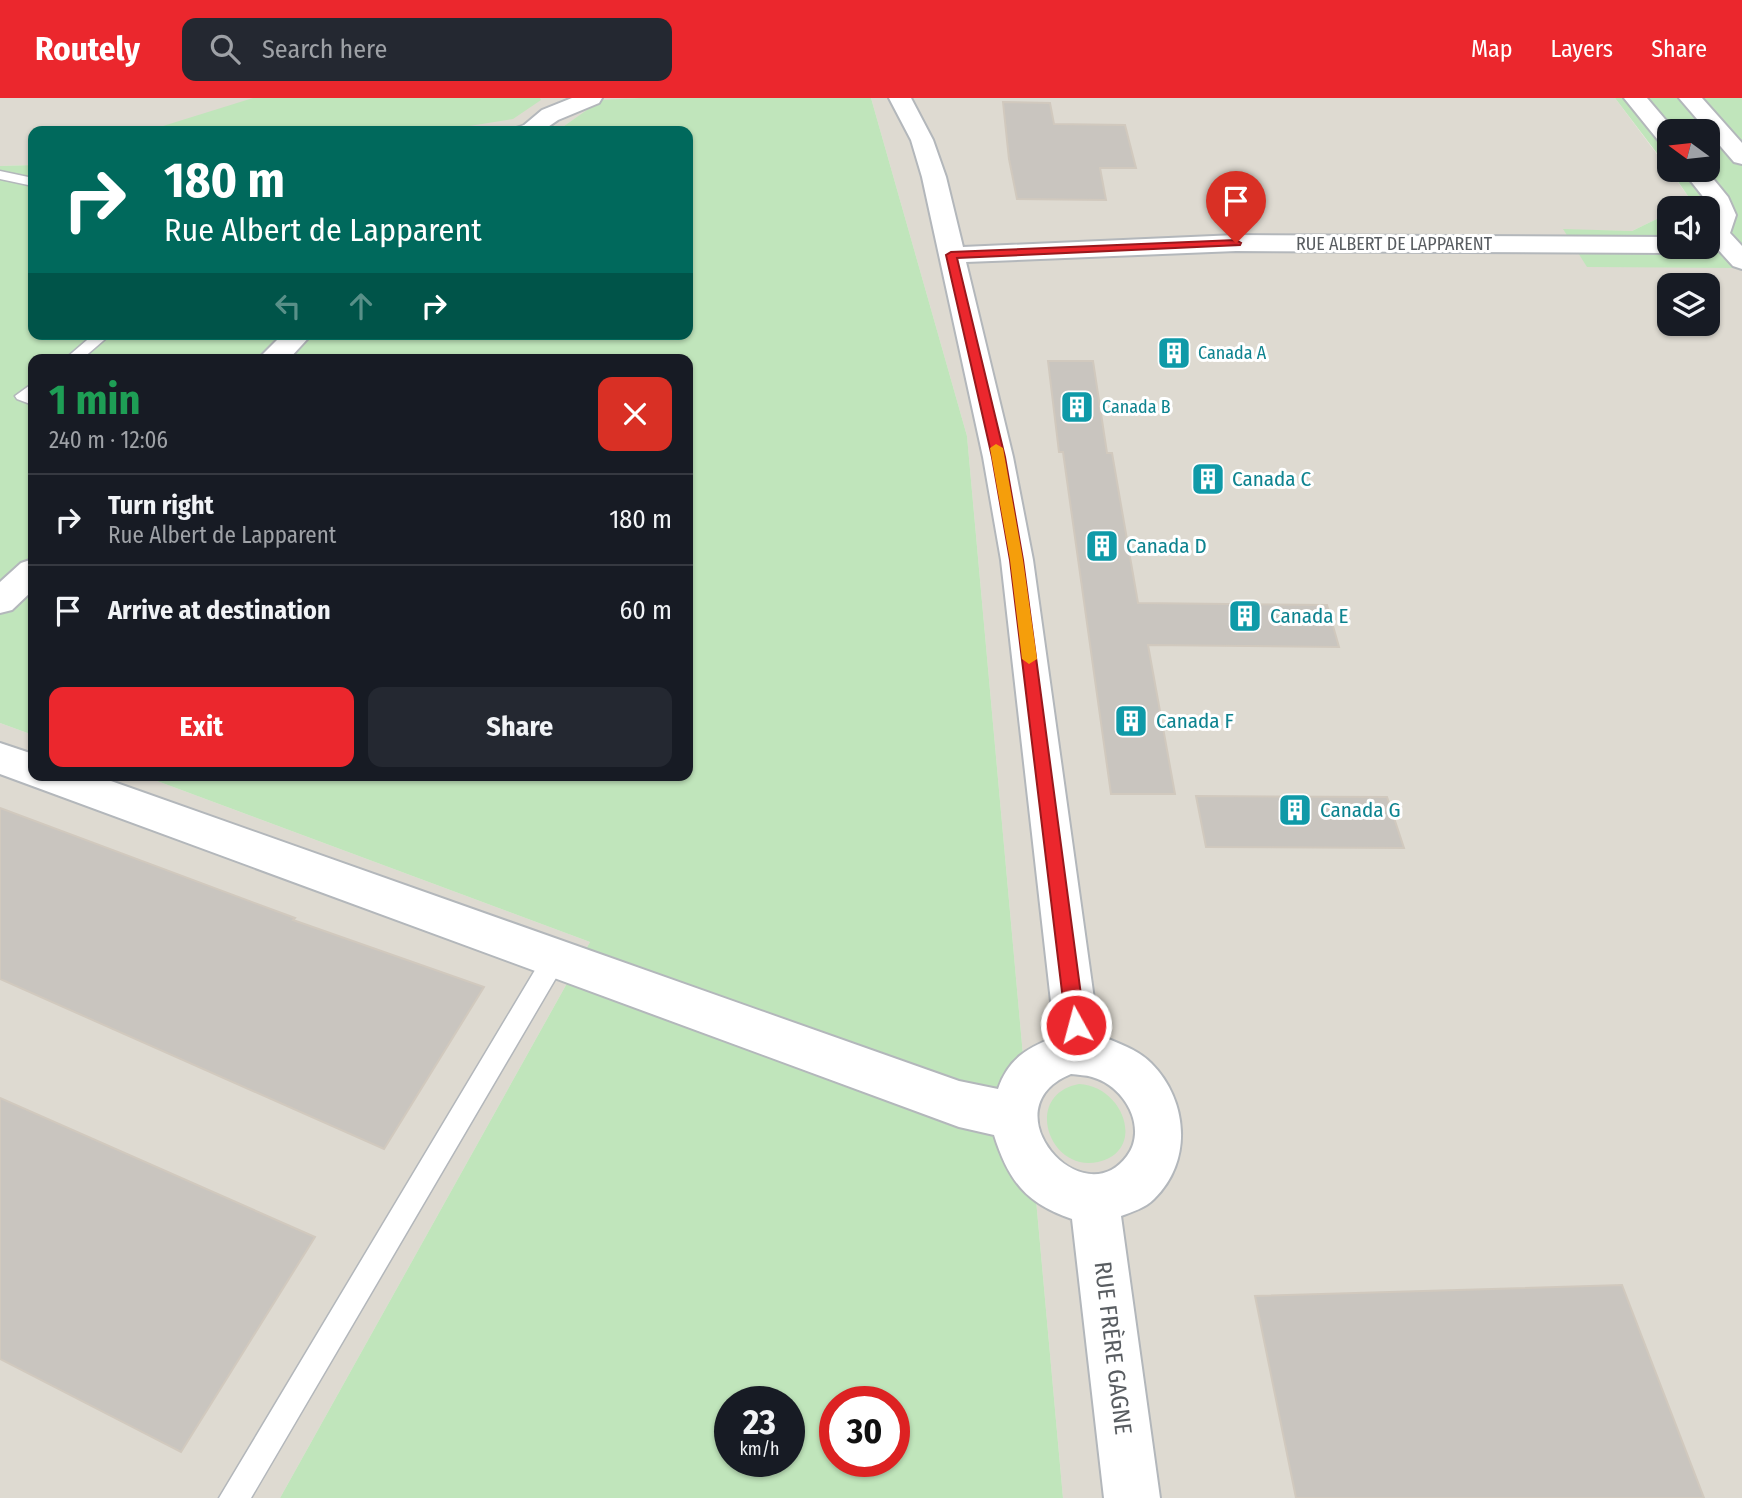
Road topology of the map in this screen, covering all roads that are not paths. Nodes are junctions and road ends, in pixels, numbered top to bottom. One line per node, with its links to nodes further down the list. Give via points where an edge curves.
1 (591, 98): 6 (street)
2 (900, 98): 13 (street, via 926,152)
3 (1635, 98): 5 (street)
4 (1690, 98): 7 (street)
5 (1657, 124)
6 (536, 126)
7 (1742, 157)
8 (0, 175): 9 (lane)
9 (28, 181)
10 (1704, 182): 11 (street, via 1716,197)
11 (1723, 226): 14 (street)
12 (1657, 245): 13 (street, RUE ALBERT DE LAPPARENT, via 1236,243)
13 (951, 255): 25 (street, via 1017,560)
14 (1742, 261)
15 (96, 340): 17 (lane)
16 (293, 340): 18 (street)
17 (78, 354)
18 (277, 354)
19 (28, 576): 20 (street)
20 (0, 601)
21 (0, 758): 22 (street)
22 (28, 768)
23 (66, 781): 24 (street)
24 (555, 958): 26 (street, via 959,1104); 28 (lane)
25 (1079, 1052): 26 (street, via 1056,1056 1035,1067 1018,1092); 27 (street, via 1105,1057 1128,1071 1151,1100 1158,1127 1155,1154 1143,1177 1121,1192)
26 (1014, 1116): 27 (street, via 1018,1144 1033,1169 1066,1192)
27 (1094, 1198): 29 (street, RUE FRÈRE GAGNE)
28 (234, 1498)
29 (1132, 1498)

